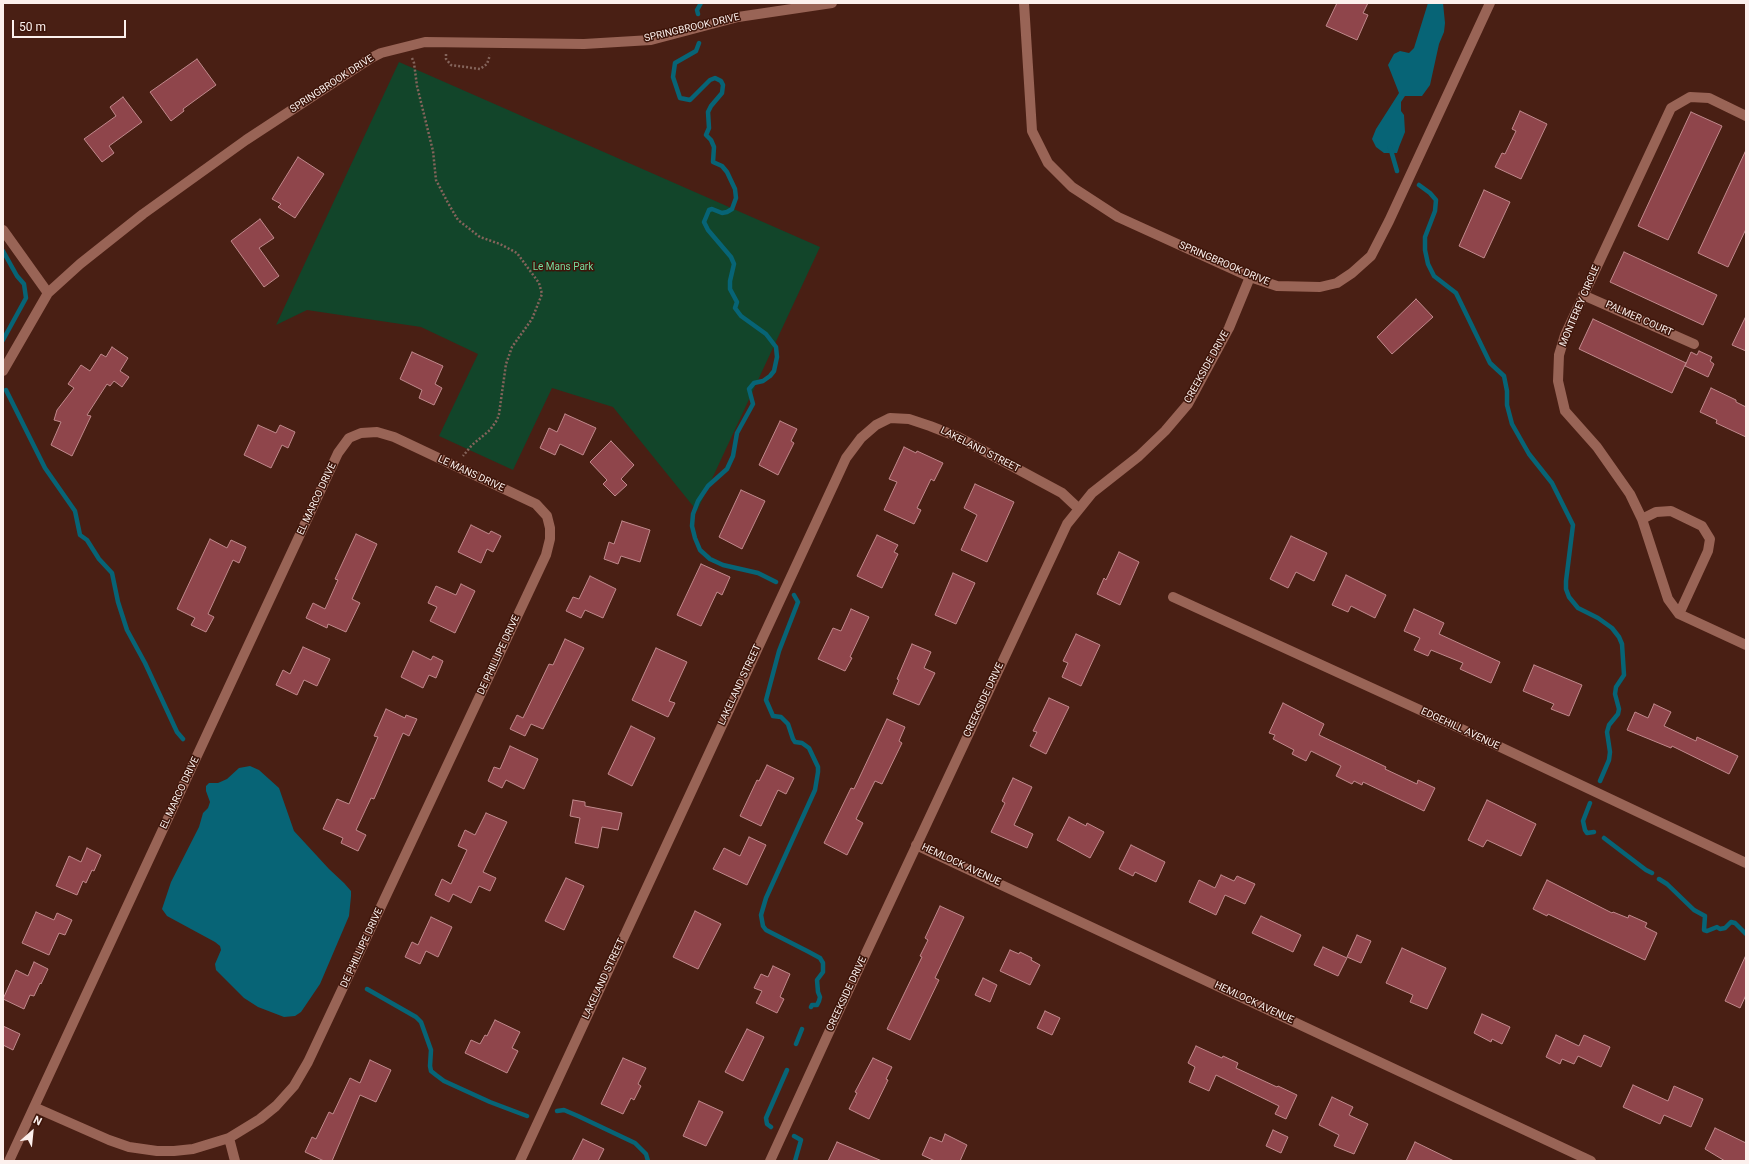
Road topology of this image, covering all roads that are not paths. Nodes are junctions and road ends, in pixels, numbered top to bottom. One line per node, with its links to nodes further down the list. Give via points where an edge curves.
1 (832, 3): 7 (street, SPRINGBROOK DRIVE, via 738,17 651,40 584,44 425,42 381,53 246,140 129,224)
2 (1024, 3): 6 (street, SPRINGBROOK DRIVE, via 1032,131 1048,163 1072,187 1118,217)
3 (1490, 3): 6 (street, SPRINGBROOK DRIVE, via 1371,256 1337,283 1320,288 1277,286)
4 (1746, 116): 8 (street, MONTEREY CIRCLE, via 1709,98 1690,97 1671,108)
5 (3, 230): 7 (street)
6 (1250, 277): 12 (street, CREEKSIDE DRIVE, via 1229,328 1188,404 1165,431 1139,456 1092,493)
7 (48, 293): 10 (street, SPRINGBROOK DRIVE)
8 (1583, 295): 9 (street, PALMER COURT); 13 (street, MONTEREY CIRCLE, via 1559,355 1558,380 1565,411 1609,464 1630,494)
9 (1694, 344)
10 (3, 371)
11 (361, 433): 14 (street, LE MANS DRIVE, via 377,432 394,437 536,504 547,516 550,528); 20 (street, EL MARCO DRIVE, via 349,438 338,453)
12 (1079, 509): 18 (street, CREEKSIDE DRIVE, via 1067,524); 24 (street, LAKELAND STREET, via 1062,493 958,437 930,426 908,419 890,418 876,425 861,438 846,458)
13 (1642, 518): 16 (street, MONTEREY CIRCLE, via 1668,599); 16 (street, via 1656,512 1671,511 1702,526 1710,539 1708,551)
14 (548, 547): 21 (street, DE PHILLIPE DRIVE, via 308,1062 294,1086 276,1106)
15 (1173, 597): 19 (street, EDGEHILL AVENUE)
16 (1679, 614): 17 (street)
17 (1746, 645)
18 (916, 845): 25 (street, CREEKSIDE DRIVE); 26 (street, HEMLOCK AVENUE)
19 (1746, 863)
20 (34, 1107): 21 (street, DE PHILLIPE DRIVE, via 129,1147 162,1151 193,1149); 22 (street, EL MARCO DRIVE)
21 (229, 1138): 23 (street)
22 (9, 1161)
23 (235, 1161)
24 (520, 1161)
25 (770, 1161)
26 (1591, 1161)

